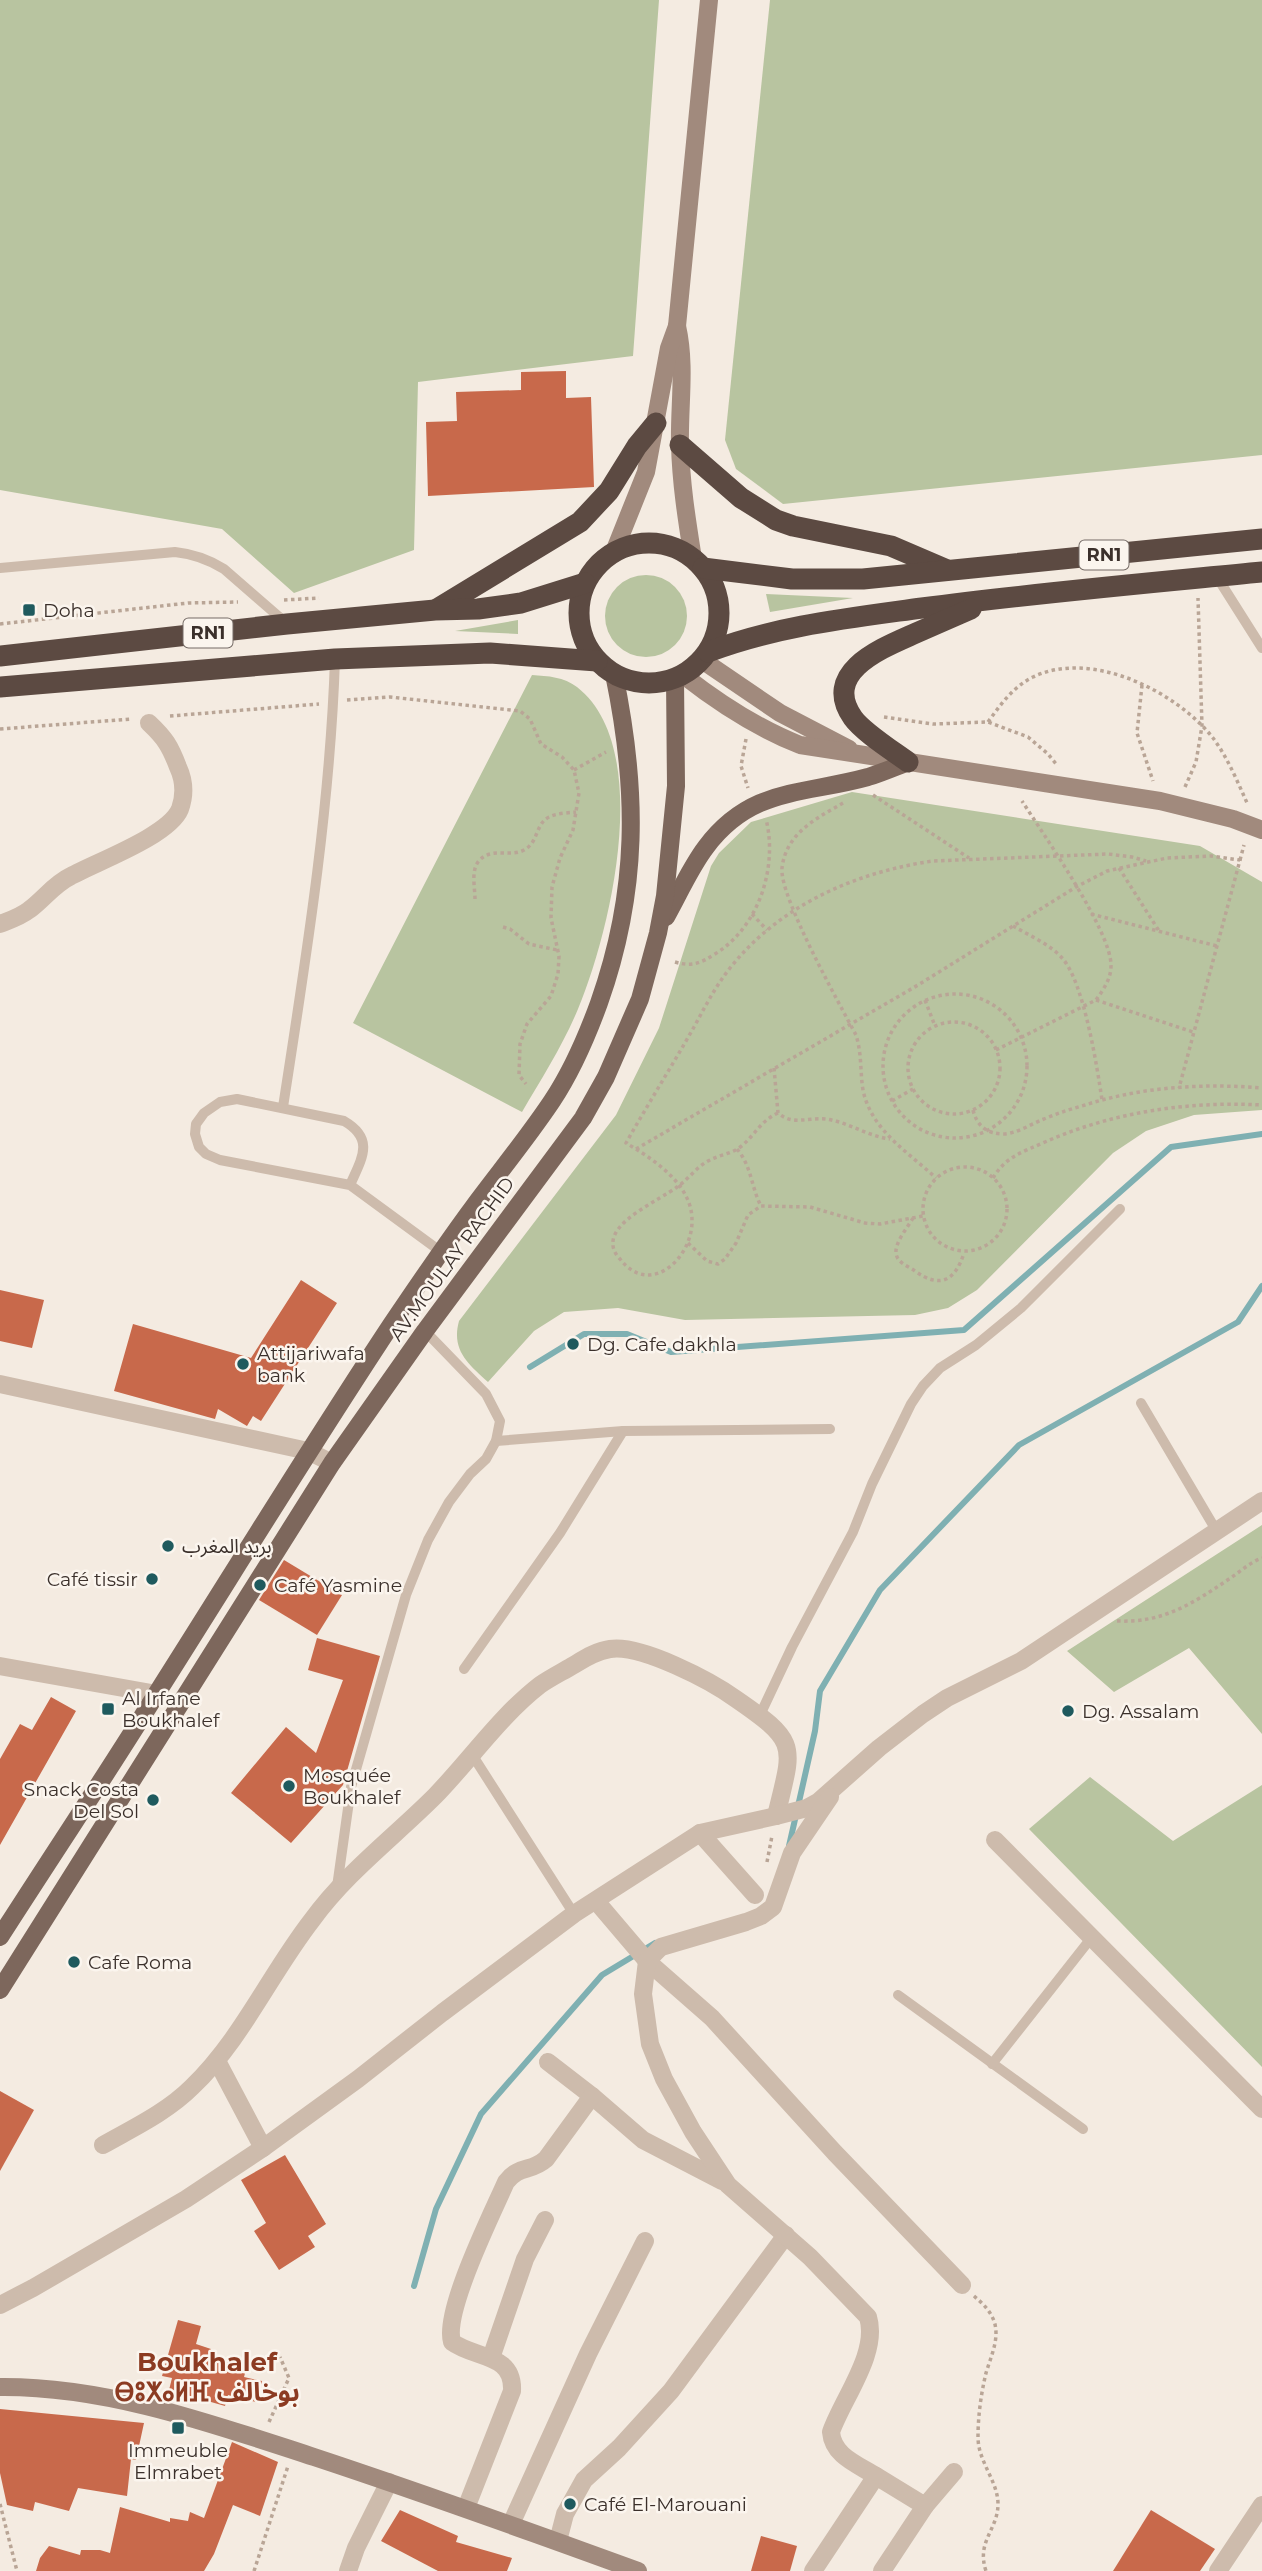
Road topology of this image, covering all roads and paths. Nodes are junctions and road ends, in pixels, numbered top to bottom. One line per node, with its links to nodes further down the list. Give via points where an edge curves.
1 (709, 0): 2 (street)
2 (677, 326): 3 (street); 4 (street, via 682,360)
3 (656, 423): 6 (street, via 640,490); 16 (highway, via 609,491 580,522)
4 (680, 444): 7 (street, via 683,495); 9 (highway, via 741,498 776,520 891,546)
5 (1262, 539): 9 (highway, RN1)
6 (614, 552): 7 (highway, RN1, via 654,543 675,548); 12 (highway)
7 (698, 564): 9 (highway, RN1, via 825,580); 21 (highway, via 713,583 718,600 716,636)
8 (0, 568): 15 (lane, via 188,553 224,569)
9 (947, 570)
10 (1262, 572): 11 (highway, RN1)
11 (1207, 578): 14 (highway, RN1); 19 (lane); 31 (path)
12 (586, 583): 16 (highway, RN1, via 522,603); 23 (highway, via 579,603 579,624 585,643)
13 (331, 597): 15 (path)
14 (992, 599): 21 (highway, RN1, via 845,618 745,639); 35 (highway, via 869,654 848,679 845,699 856,722)
15 (262, 602): 17 (path, via 188,603); 18 (lane)
16 (435, 610): 18 (highway, RN1)
17 (0, 624)
18 (287, 624): 20 (highway, RN1)
19 (1262, 648)
20 (0, 656)
21 (705, 656): 24 (highway, RN1); 34 (street, via 780,713)
22 (335, 659): 23 (highway, RN1, via 490,653); 26 (highway, RN1); 27 (lane)
23 (606, 667): 24 (highway, RN1, via 634,682); 98 (main road, AV.MOULAY RACHID, via 628,750 631,835 621,919 599,1001 553,1100)
24 (679, 677): 34 (street, via 775,735 800,745); 62 (main road, AV.MOULAY RACHID, via 675,810)
25 (1142, 685): 29 (path, via 1093,668 1062,668 1018,686); 31 (path); 41 (path, via 1137,733)
26 (0, 687)
27 (334, 703): 36 (path, via 390,697 520,711 530,719 541,744); 82 (lane, via 323,841)
28 (879, 716): 29 (path, via 933,724)
29 (988, 722): 37 (path, via 1038,744)
30 (149, 723): 57 (street, via 169,743 182,776 180,810 144,840 57,884 30,910)
31 (1202, 726): 41 (path, via 1196,762); 45 (path, via 1221,750)
32 (748, 733): 39 (path, via 741,766 743,780)
33 (606, 752): 36 (path)
34 (855, 752): 35 (street)
35 (908, 762): 37 (street); 62 (main road, via 868,777 787,793 749,808 706,846)
36 (574, 770): 43 (path, via 579,784)
37 (1068, 786): 41 (street)
38 (866, 790): 48 (path)
39 (754, 795)
40 (1022, 802): 47 (path)
41 (1169, 802): 45 (street)
42 (844, 803): 54 (path, via 808,823 792,843 782,876)
43 (576, 812): 53 (path, via 547,818 524,850 491,853 478,862); 64 (path, via 552,887)
44 (765, 817): 55 (path, via 769,867)
45 (1261, 829)
46 (1244, 845): 49 (path)
47 (1057, 855): 48 (path); 50 (path, via 1118,854); 52 (path)
48 (970, 859): 54 (path, via 933,860 878,872 825,892)
49 (1240, 860): 50 (path, via 1211,856); 63 (path)
50 (1146, 861): 51 (path)
51 (1119, 868): 52 (path); 61 (path)
52 (1076, 887): 56 (path); 58 (path)
53 (474, 899)
54 (793, 911): 60 (path); 69 (path)
55 (752, 914): 60 (path); 65 (path, via 738,935 714,955 696,964)
56 (1091, 914): 61 (path); 67 (path, via 1110,951 1111,968)
57 (0, 925)
58 (1013, 926): 68 (path, via 1064,960); 69 (path)
59 (503, 927): 64 (path, via 529,944)
60 (767, 930): 87 (path, via 731,967 705,1006 626,1143)
61 (1160, 931): 63 (path)
62 (658, 933): 100 (main road, AV.MOULAY RACHID, via 630,1027 583,1118)
63 (1217, 946): 71 (path)
64 (557, 950): 75 (path, via 556,985 527,1024 520,1044 519,1075)
65 (675, 962)
66 (925, 1000): 70 (path); 72 (path, via 952,994 981,999 1005,1014); 80 (path, via 903,1015 888,1037 883,1063)
67 (1096, 1000): 68 (path); 71 (path)
68 (1083, 1008): 72 (path); 79 (path)
69 (850, 1024): 74 (path); 86 (path, via 860,1048 866,1101)
70 (935, 1026): 73 (path, via 971,1025); 78 (path, via 918,1039 909,1058)
71 (1194, 1032): 76 (path)
72 (1021, 1038): 73 (path); 85 (path, via 1027,1064 1022,1091 1008,1114)
73 (996, 1050): 83 (path, via 1000,1061 997,1085)
74 (774, 1068): 84 (path); 87 (path)
75 (526, 1084)
76 (1179, 1088): 77 (path); 79 (path)
77 (1262, 1088)
78 (913, 1090): 80 (path); 83 (path, via 939,1112)
79 (1102, 1100): 85 (path, via 1011,1133)
80 (892, 1101): 85 (path, via 909,1121 933,1134 960,1137)
81 (1262, 1105): 90 (path, via 1184,1107 1084,1126 1023,1150 1004,1162)
82 (283, 1107): 91 (lane, via 335,1118 357,1128 362,1136 362,1159); 91 (lane, via 237,1099 211,1106 196,1124 199,1147 220,1160)
83 (973, 1110): 85 (path)
84 (778, 1113): 86 (path, via 791,1120 828,1119); 88 (path)
85 (986, 1130)
86 (891, 1139): 89 (path)
87 (636, 1149): 92 (path, via 665,1169)
88 (737, 1149): 92 (path, via 704,1163); 93 (path, via 749,1165)
89 (936, 1178): 90 (path, via 965,1167); 95 (path, via 925,1195)
90 (993, 1178): 99 (path, via 1007,1205 1004,1225 993,1242)
91 (350, 1185): 98 (lane)
92 (678, 1186): 97 (path, via 692,1212); 97 (path, via 623,1222 613,1245 629,1268 649,1275 675,1264)
93 (761, 1206): 96 (path, via 810,1207 865,1223); 97 (path, via 748,1215 736,1243 718,1264 707,1261)
94 (1119, 1209): 115 (lane, via 1021,1308 923,1385)
95 (923, 1216): 96 (path); 99 (path, via 937,1241)
96 (913, 1218): 99 (path, via 896,1253 900,1262 923,1279 936,1282 951,1276)
97 (688, 1243)
98 (440, 1251): 106 (main road, AV.MOULAY RACHID)
99 (964, 1252)
100 (425, 1331): 105 (lane, via 486,1394 500,1421); 107 (main road, AV.MOULAY RACHID)
101 (0, 1384): 106 (street)
102 (1142, 1403): 109 (lane)
103 (830, 1429): 104 (lane)
104 (623, 1431): 105 (lane); 113 (lane, via 560,1533)
105 (496, 1441): 121 (lane, via 449,1502 406,1595 351,1787)
106 (307, 1451): 107 (street); 114 (main road, AV.MOULAY RACHID)
107 (332, 1463): 128 (main road, AV.MOULAY RACHID)
108 (1262, 1502): 109 (street)
109 (1216, 1530): 111 (street)
110 (1262, 1558): 111 (path, via 1167,1615 1142,1622 1114,1621)
111 (1101, 1608): 117 (street, via 1021,1661 923,1714)
112 (0, 1666): 114 (street)
113 (464, 1669)
114 (157, 1694): 125 (main road, AV.MOULAY RACHID)
115 (760, 1715): 116 (street, via 696,1675 629,1649 613,1648 599,1651 541,1684); 118 (street, via 775,1726 789,1750)
116 (473, 1756): 121 (street); 124 (lane)
117 (836, 1788): 118 (street, via 807,1808); 127 (street, via 792,1853 773,1907 746,1922 661,1947)
118 (779, 1815): 119 (street); 122 (path)
119 (700, 1833): 122 (street); 123 (street)
120 (995, 1840): 126 (street)
121 (337, 1890): 130 (street, via 311,1920)
122 (755, 1895)
123 (596, 1901): 124 (street); 127 (street)
124 (574, 1914): 137 (street)
125 (0, 1937)
126 (1092, 1937): 132 (lane); 134 (street)
127 (647, 1961): 138 (street, via 643,1994 650,2044 676,2104); 142 (street, via 712,2018)
128 (0, 1990)
129 (898, 1995): 132 (lane)
130 (217, 2061): 136 (street, via 190,2090); 137 (street)
131 (548, 2062): 133 (street)
132 (992, 2064): 135 (lane)
133 (592, 2096): 138 (street, via 643,2140); 145 (street, via 546,2159 513,2173 506,2182 470,2266 450,2336 458,2346)
134 (1262, 2109)
135 (1083, 2129)
136 (103, 2145)
137 (263, 2148): 143 (street, via 186,2199)
138 (728, 2185): 140 (street)
139 (545, 2220): 145 (street, via 525,2259)
140 (786, 2235): 150 (street, via 868,2317 869,2349 831,2432 838,2452); 158 (street, via 671,2391 584,2480 565,2514)
141 (645, 2241): 156 (street)
142 (962, 2285): 165 (path, via 989,2310 996,2329 978,2436 980,2457 998,2500 982,2552)
143 (0, 2305)
144 (280, 2357): 147 (path, via 289,2378)
145 (491, 2358): 155 (street, via 509,2373 512,2391)
146 (0, 2387): 147 (street, via 46,2389 134,2404)
147 (261, 2440): 148 (street)
148 (293, 2451): 151 (street); 160 (path)
149 (954, 2472): 154 (street)
150 (876, 2476): 154 (street); 163 (street)
151 (389, 2482): 155 (street); 161 (street)
152 (0, 2504): 159 (path)
153 (1262, 2505): 157 (street)
154 (925, 2506): 164 (street)
155 (466, 2508): 156 (street)
156 (511, 2524): 158 (street)
157 (1256, 2527): 166 (street)
158 (558, 2541): 162 (street)
159 (17, 2571)
160 (254, 2571)
161 (348, 2571)
162 (638, 2571)
163 (813, 2571)
164 (882, 2571)
165 (986, 2571)
166 (1218, 2571)

